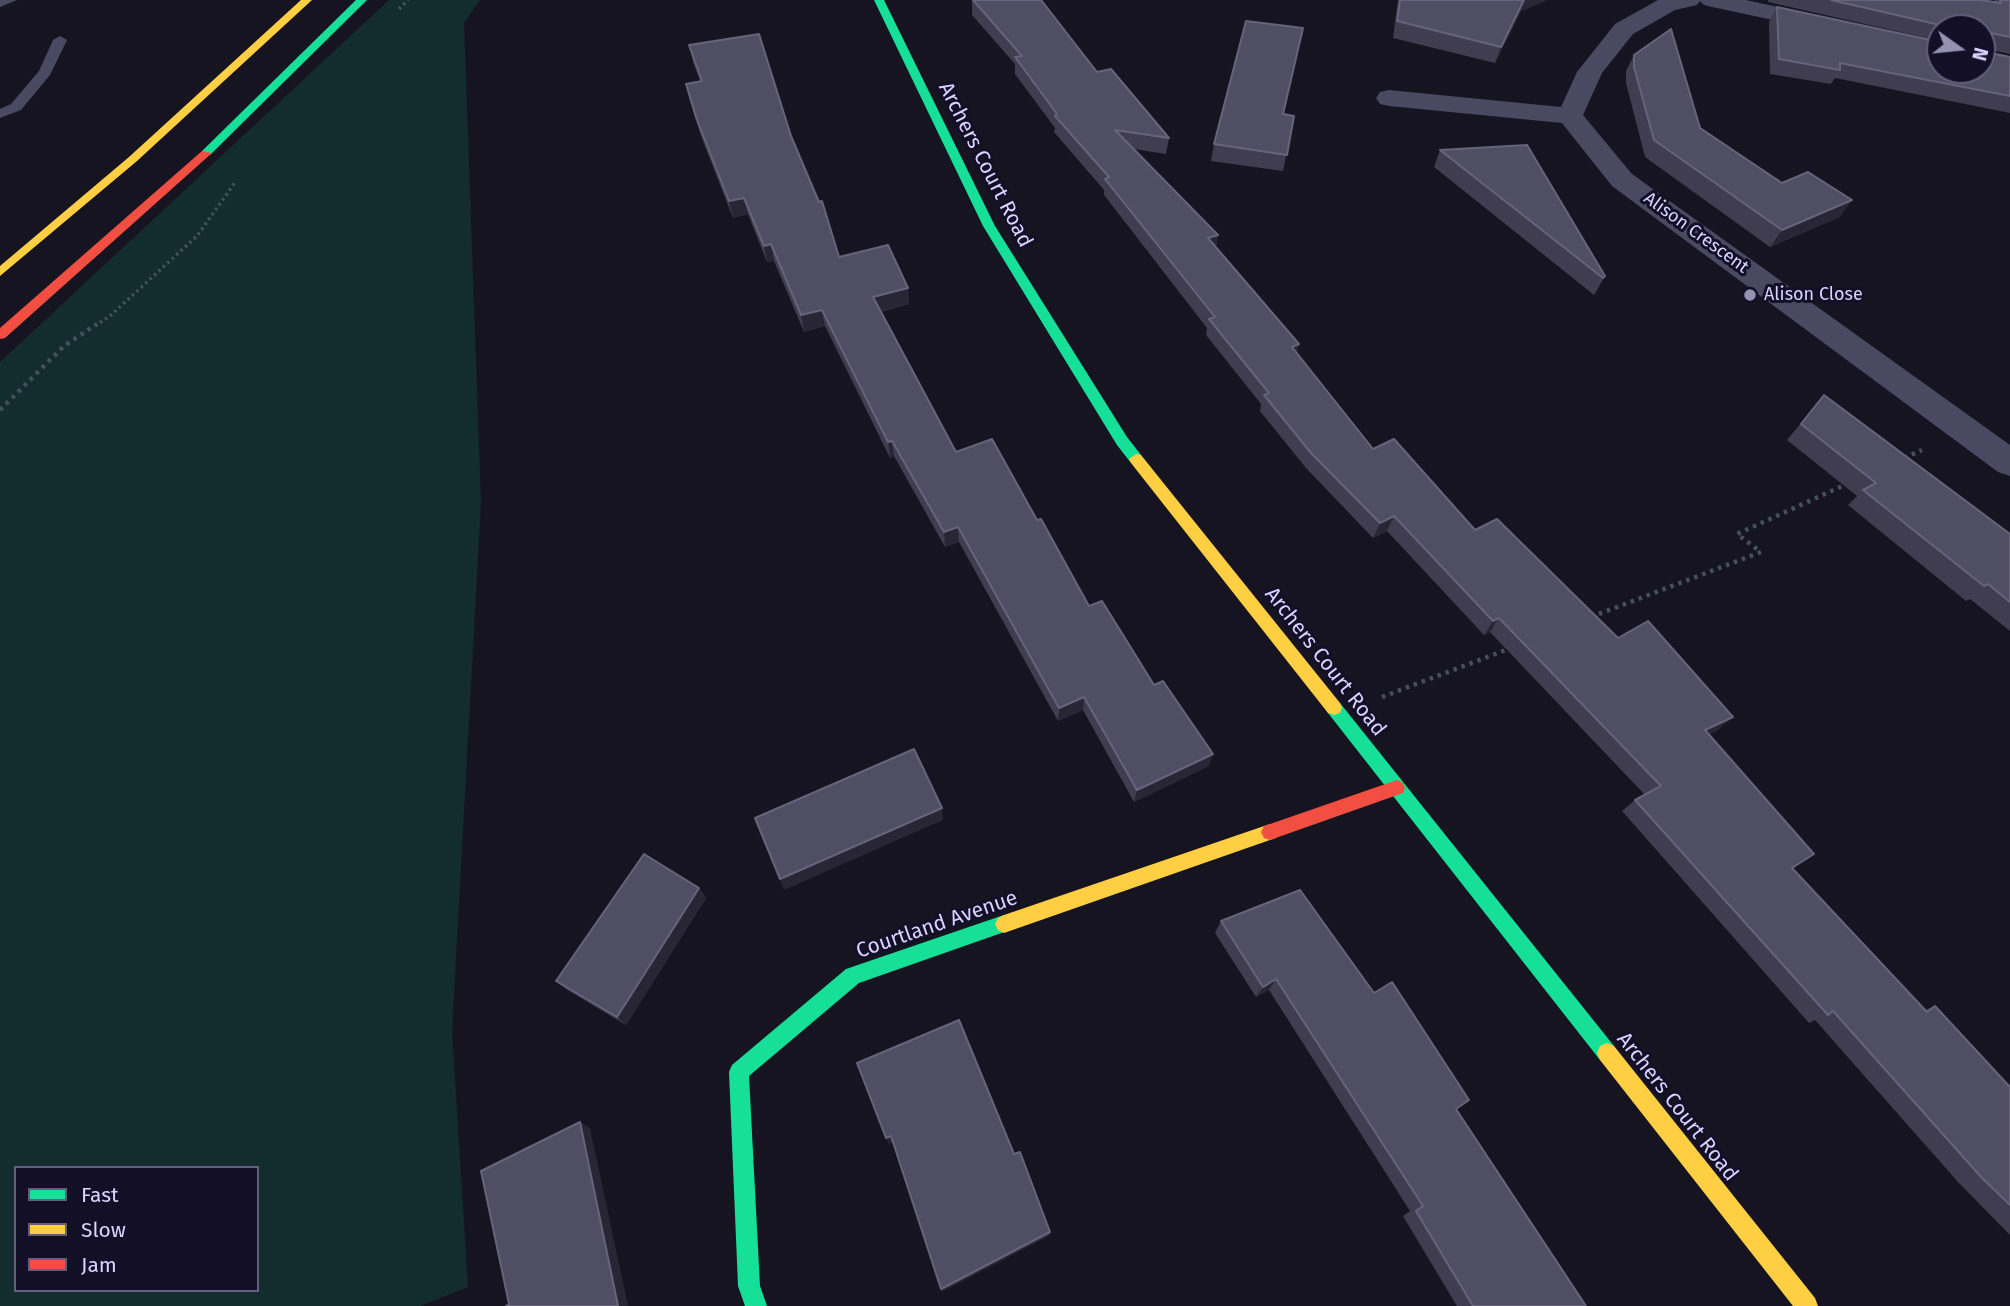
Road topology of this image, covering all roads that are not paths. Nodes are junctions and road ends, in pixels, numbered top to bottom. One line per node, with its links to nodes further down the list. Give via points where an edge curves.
1 (11, 0): 7 (lane)
2 (307, 0): 13 (main road, via 133,159)
3 (362, 0): 14 (main road, via 185,173)
4 (879, 0): 16 (main road, Archers Court Road, via 989,226 1122,440)
5 (1689, 0): 12 (street, via 1668,4 1624,29 1590,72)
6 (1712, 0): 8 (street)
7 (0, 3)
8 (1846, 29)
9 (60, 40): 11 (lane, via 45,72 16,107)
10 (1389, 98): 12 (street)
11 (0, 114)
12 (1570, 116): 15 (street, Alison Crescent, via 1622,180)
13 (0, 272)
14 (0, 335)
15 (2010, 463)
16 (1398, 788): 17 (main road, Courtland Avenue, via 853,976 739,1072 749,1286); 18 (main road, Archers Court Road)
17 (756, 1306)
18 (1807, 1306)

